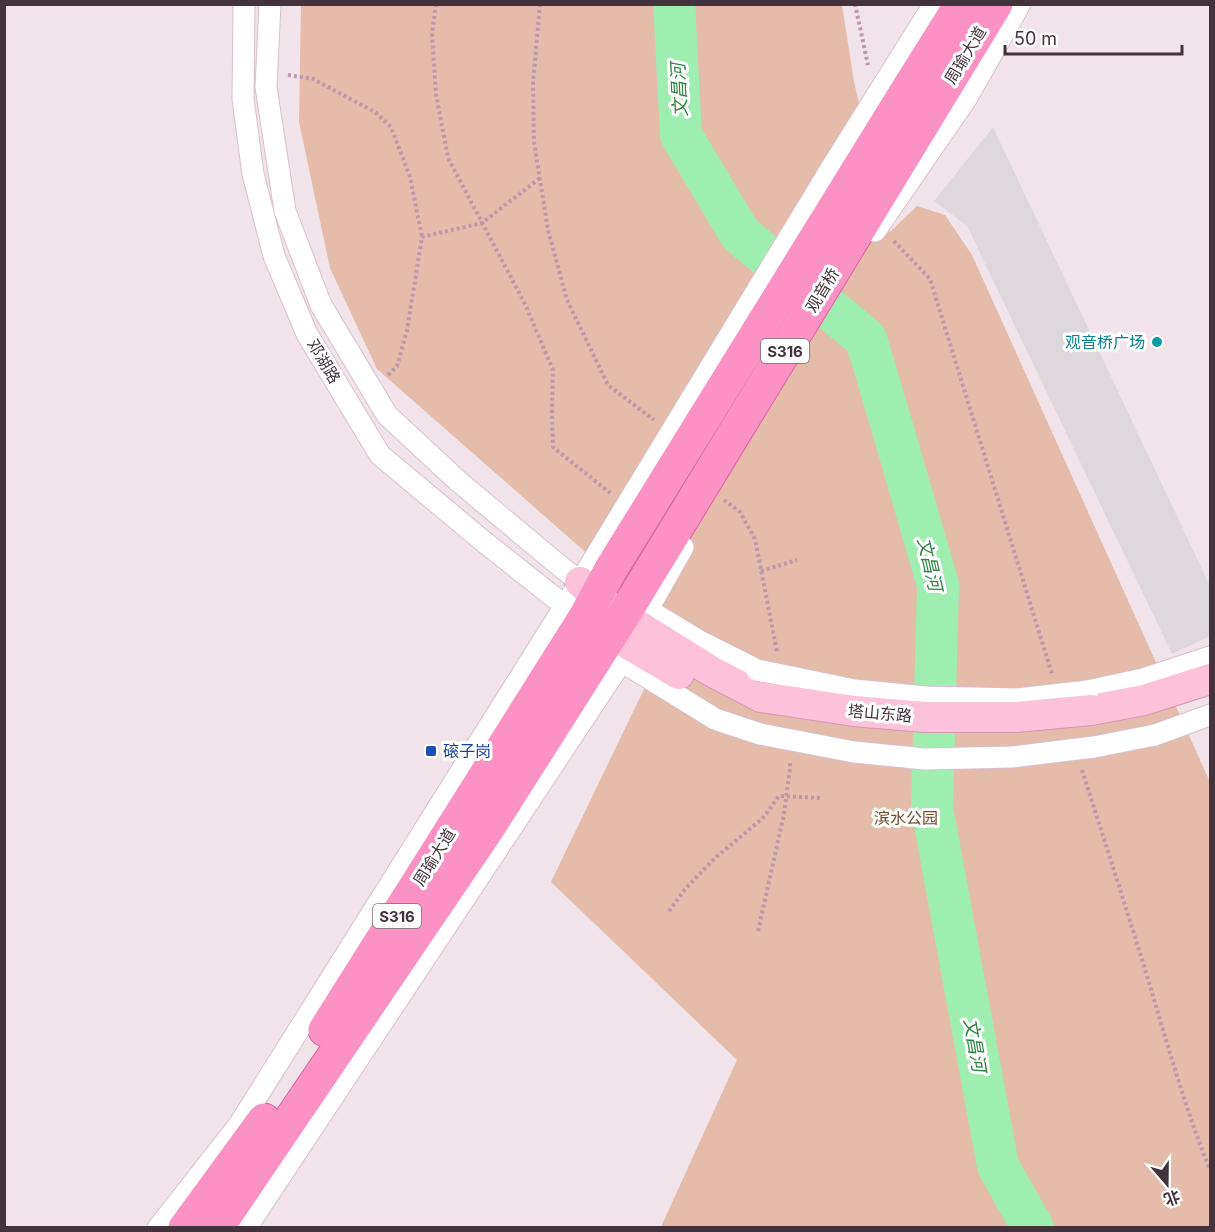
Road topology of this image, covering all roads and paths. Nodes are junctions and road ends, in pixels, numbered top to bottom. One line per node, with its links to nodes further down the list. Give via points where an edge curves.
1 (244, 4): 22 (street, 邓湖路, via 243,99 253,174 273,256 308,334 380,455 483,541)
2 (270, 4): 10 (street)
3 (436, 4): 15 (path, via 432,34 436,94 448,158)
4 (540, 4): 14 (path, via 533,83 534,142)
5 (855, 4): 12 (path)
6 (934, 4): 12 (street)
7 (961, 4): 11 (main road, 周瑜大道 / S316)
8 (996, 4): 13 (main road, 周瑜大道 / S316)
9 (1020, 4): 22 (street, via 966,99 874,232 730,463)
10 (267, 71): 16 (path, via 313,79 375,112 392,127 410,177); 17 (street, via 266,87 285,211 321,305)
11 (909, 87): 22 (main road, 观音桥 / S316)
12 (875, 97): 18 (street)
13 (935, 106): 22 (main road, 观音桥 / S316)
14 (540, 178): 15 (path); 18 (path, via 548,230 567,300 608,385 647,415)
15 (482, 223): 16 (path); 19 (path, via 525,304 553,370 553,447)
16 (422, 237): 17 (path, via 397,366)
17 (373, 390): 22 (street, via 387,415)
18 (677, 424): 19 (street)
19 (626, 507): 22 (street)
20 (797, 561): 21 (path)
21 (761, 571)
22 (612, 613): 25 (main road, 塔山东路, via 711,670); 25 (street, via 715,719); 30 (street, via 239,1125); 31 (main road, 周瑜大道 / S316, via 296,1076); 32 (main road, 周瑜大道 / S316, via 489,827); 33 (street)
23 (1210, 664): 27 (main road, 塔山东路, via 1144,700)
24 (1210, 699): 27 (main road, 塔山东路, via 1147,718)
25 (760, 704): 27 (main road, 塔山东路, bridge, via 925,717); 27 (street, bridge, via 854,752 925,759 1012,757)
26 (1210, 715): 27 (street, via 1155,735)
27 (1091, 719)
28 (822, 798): 29 (path, via 779,796 763,818 715,858)
29 (669, 911)
30 (158, 1227)
31 (185, 1227)
32 (217, 1227)
33 (246, 1227)

